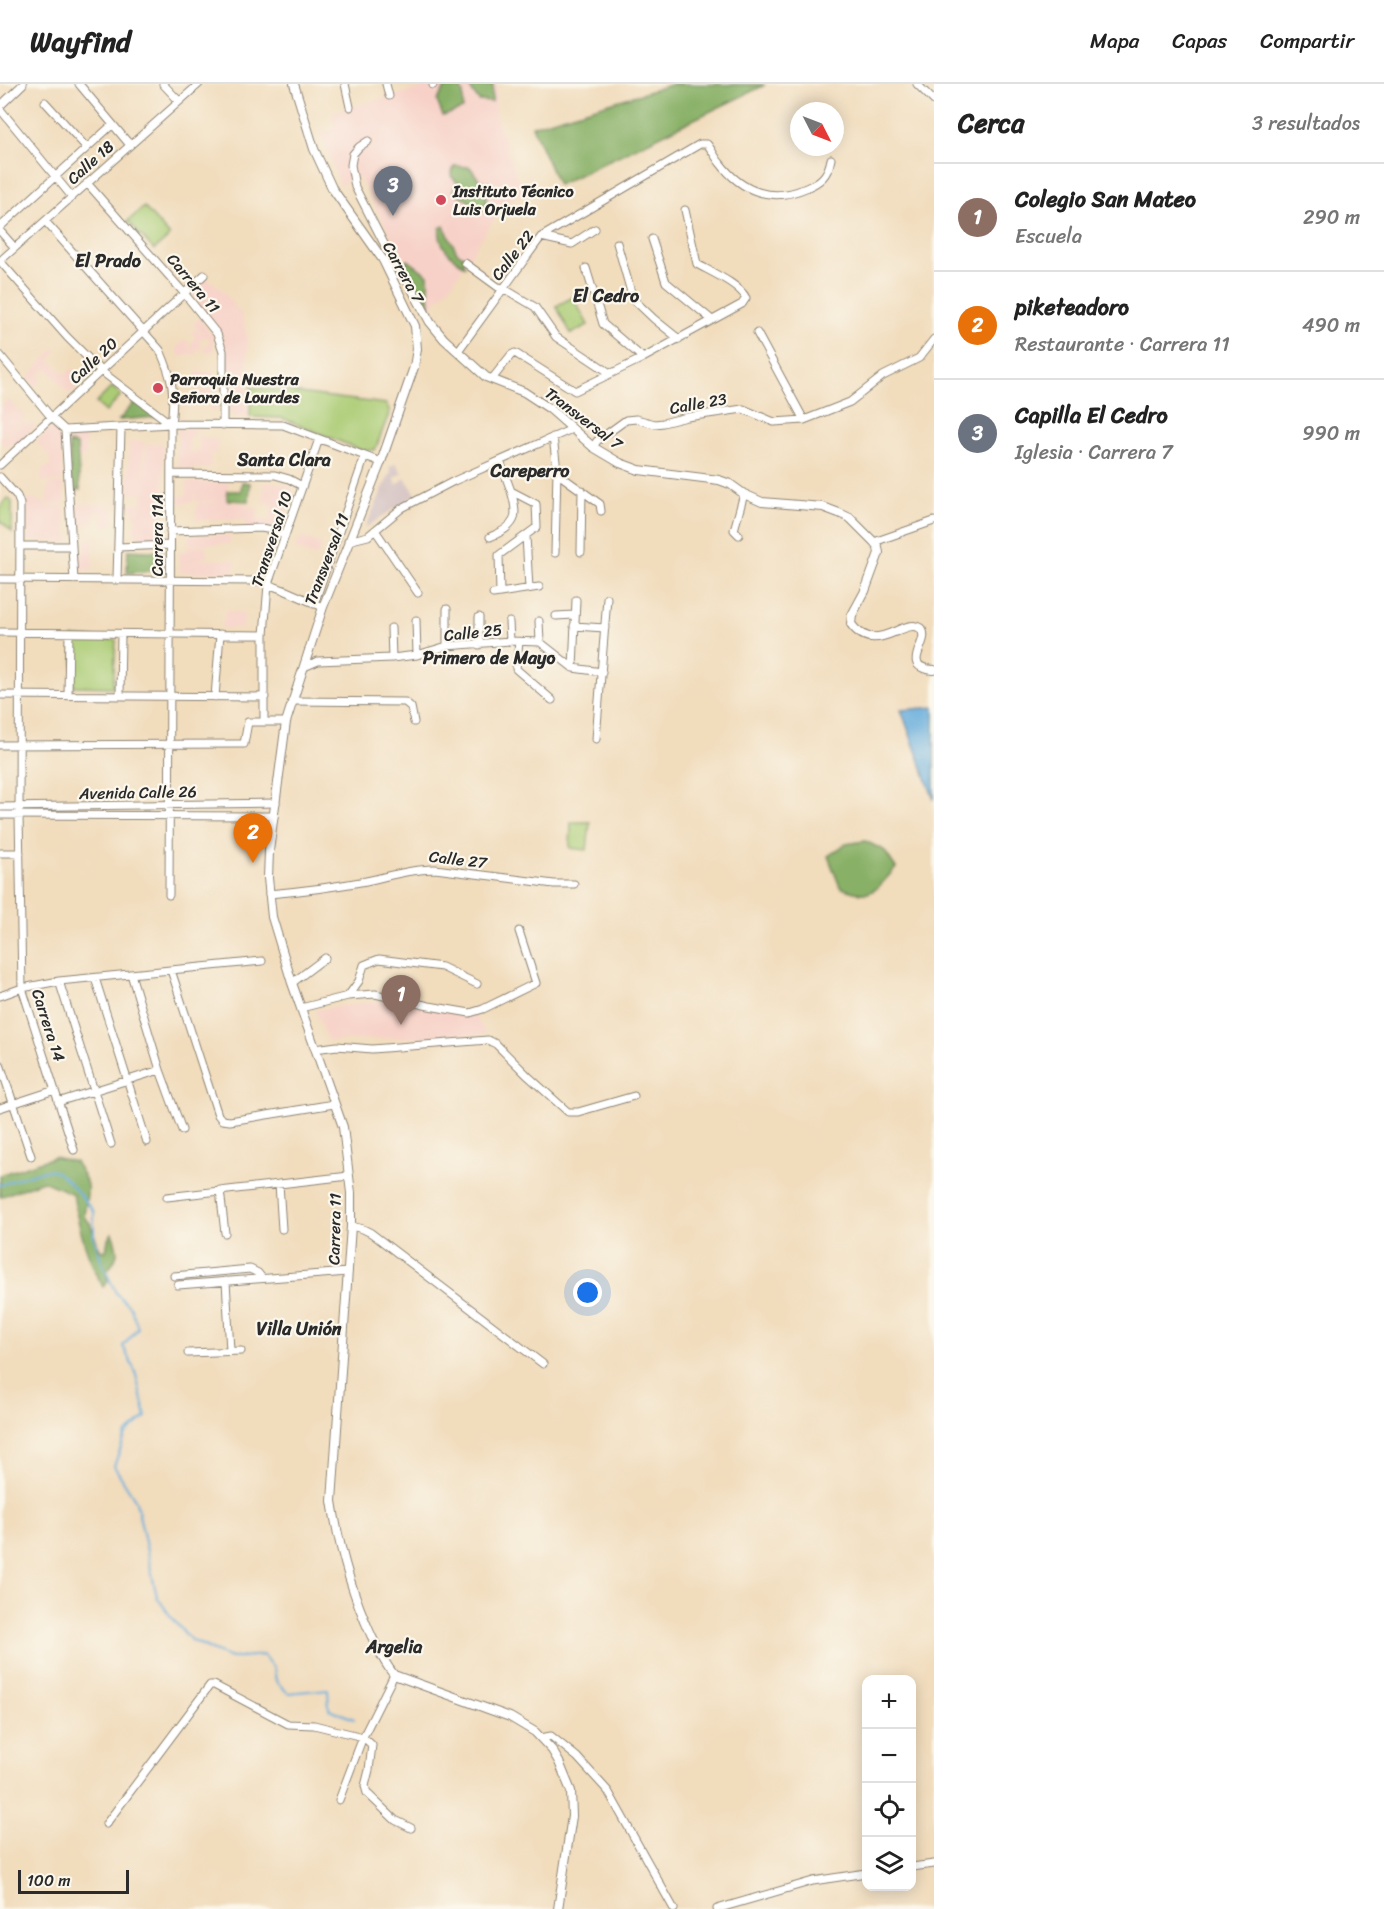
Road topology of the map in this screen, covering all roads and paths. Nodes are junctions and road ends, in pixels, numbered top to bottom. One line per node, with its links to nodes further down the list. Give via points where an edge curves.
1 (23, 84): 13 (street)
2 (79, 84): 15 (street)
3 (163, 84): 10 (street)
4 (199, 84): 10 (street, Calle 18)
5 (294, 84): 31 (street, Carrera 7, via 314,148 332,188)
6 (345, 84): 14 (street)
7 (386, 84): 9 (street)
8 (917, 84): 11 (street)
9 (388, 96)
10 (179, 101): 17 (street, Calle 18)
11 (934, 101)
12 (45, 102): 18 (street)
13 (0, 107): 20 (street)
14 (350, 107)
15 (112, 125): 17 (street); 18 (street)
16 (368, 141): 34 (street, via 353,154 354,187)
17 (130, 145): 21 (street, Calle 18)
18 (87, 148): 20 (street)
19 (831, 159): 27 (street, Calle 22, via 821,182 794,194 768,196 734,177 707,144 700,144)
20 (55, 177): 22 (street); 25 (street)
21 (87, 183): 22 (street, Calle 18); 38 (street, Carrera 11)
22 (72, 197): 24 (street, Calle 18)
23 (685, 210): 39 (street, via 697,264 742,291 746,298)
24 (45, 221): 30 (street, Calle 18); 40 (street, Carrera 11A)
25 (0, 229): 30 (street)
26 (595, 229): 27 (street, via 572,244)
27 (541, 237): 37 (street, Calle 22)
28 (652, 239): 39 (street, via 666,282)
29 (617, 243): 42 (street, via 633,299)
30 (15, 248): 32 (street, Calle 18)
31 (383, 260): 34 (street); 44 (street, Carrera 7, via 416,326)
32 (0, 261): 48 (street)
33 (465, 263): 37 (street)
34 (395, 265): 45 (street, Transversal 7, via 430,322)
35 (586, 268): 47 (street, via 603,324)
36 (204, 275): 38 (street, Calle 20)
37 (503, 288): 45 (street, Calle 22); 49 (street, via 535,307 556,337)
38 (184, 293): 40 (street, Calle 20); 54 (street, Carrera 11, via 217,334 223,351)
39 (712, 320): 42 (street)
40 (144, 331): 48 (street, Calle 20); 53 (street, Carrera 11A, via 160,350 171,373)
41 (757, 333): 52 (street)
42 (679, 339): 47 (street)
43 (934, 339): 52 (street, Calle 23, via 919,358 883,376 850,402)
44 (417, 349): 63 (street, Transversal 11)
45 (458, 351): 50 (street, Transversal 7)
46 (1, 358): 51 (street)
47 (643, 358): 49 (street)
48 (101, 371): 51 (street, Calle 20); 53 (street)
49 (610, 374): 50 (street, via 575,391 515,353)
50 (492, 379): 56 (street, Transversal 7, via 524,392)
51 (51, 417): 57 (street); 64 (street, Calle 20)
52 (804, 420): 60 (street, Calle 23, via 774,422 743,409 655,424 626,420)
53 (171, 424): 54 (street); 55 (street); 66 (street, Carrera 11A)
54 (223, 425): 59 (street, via 283,425)
55 (121, 428): 57 (street); 85 (street)
56 (572, 429): 58 (street); 60 (street, Transversal 7)
57 (65, 430): 84 (street)
58 (553, 437): 62 (street); 65 (street)
59 (320, 440): 61 (street); 68 (street, Transversal 10)
60 (593, 447): 71 (street, Transversal 7, via 639,470 719,480)
61 (365, 456): 63 (street); 99 (street)
62 (500, 460): 70 (street); 74 (street, via 402,508)
63 (381, 462): 80 (street, Transversal 11)
64 (0, 465)
65 (556, 470): 69 (street); 87 (street)
66 (171, 474): 68 (street, via 275,475); 75 (street, Carrera 11A)
67 (0, 477): 83 (street, Carrera 14, via 20,504)
68 (302, 486): 77 (street, Transversal 10)
69 (582, 490): 72 (street, via 600,504); 86 (street)
70 (511, 491): 78 (street, via 536,504 537,527); 79 (street, via 515,517 509,526)
71 (744, 494): 76 (street, via 734,530); 81 (street, Transversal 7, via 762,502 823,507 850,518)
72 (601, 511)
73 (934, 521): 81 (street)
74 (375, 530): 80 (street); 96 (street)
75 (171, 531): 77 (street, via 260,528); 82 (street, Carrera 11A)
76 (739, 535)
77 (285, 536): 93 (street, Transversal 10)
78 (526, 536): 95 (street); 95 (street, via 499,555 496,593)
79 (490, 537)
80 (348, 541): 99 (street, Transversal 11)
81 (874, 542): 126 (street, via 878,559 851,624 862,635 871,637 914,626 920,628 924,640 917,662 925,670)
82 (171, 545): 85 (street); 92 (street, Carrera 11A)
83 (21, 546): 84 (street); 89 (street, Carrera 14)
84 (72, 546): 91 (street)
85 (118, 547): 90 (street)
86 (581, 552)
87 (555, 554)
88 (0, 579): 89 (street)
89 (21, 579): 91 (street); 111 (street, Carrera 14)
90 (117, 579): 91 (street); 92 (street)
91 (74, 580)
92 (170, 580): 93 (street, via 244,580); 114 (street, Carrera 11A)
93 (268, 584): 99 (street); 116 (street, Transversal 10)
94 (539, 587): 95 (street)
95 (529, 588)
96 (418, 593)
97 (607, 598): 109 (street)
98 (576, 600): 101 (street)
99 (319, 606): 124 (street, Transversal 11)
100 (447, 609): 121 (street)
101 (574, 615): 102 (street); 107 (street)
102 (556, 616)
103 (479, 617): 120 (street)
104 (417, 620): 122 (street)
105 (539, 621): 119 (street)
106 (509, 622): 117 (street)
107 (574, 626): 109 (street); 125 (street)
108 (391, 628): 123 (street)
109 (605, 628): 127 (street)
110 (0, 632): 111 (street)
111 (20, 632): 112 (street); 129 (street, Carrera 14)
112 (69, 633): 113 (street); 130 (street)
113 (121, 634): 114 (street); 131 (street)
114 (170, 634): 115 (street); 132 (street, Carrera 11A)
115 (220, 634): 116 (street); 133 (street)
116 (264, 635): 134 (street, Transversal 10)
117 (510, 641): 118 (street, Calle 25); 120 (street, Calle 25)
118 (519, 642): 119 (street, Calle 25); 135 (street, via 516,669)
119 (540, 642): 125 (street)
120 (478, 645): 121 (street, Calle 25)
121 (447, 646): 122 (street, Calle 25)
122 (417, 655): 123 (street, Calle 25)
123 (392, 658): 124 (street, Calle 25, via 318,661)
124 (303, 667): 136 (street, Transversal 11)
125 (573, 668): 127 (street)
126 (934, 670)
127 (602, 672): 140 (street)
128 (0, 695): 129 (street)
129 (20, 695): 130 (street); 143 (street, Carrera 14)
130 (68, 696): 131 (street)
131 (120, 696): 132 (street)
132 (170, 697): 133 (street); 141 (street, Carrera 11A)
133 (215, 697): 134 (street)
134 (265, 697): 137 (street, Transversal 10)
135 (552, 700)
136 (292, 701): 138 (street, via 405,702 411,707); 139 (street, Transversal 11)
137 (264, 722): 139 (street); 141 (street, via 248,722 244,744)
138 (414, 722)
139 (286, 723): 144 (street, Transversal 11)
140 (596, 739)
141 (170, 744): 143 (street); 146 (street, Carrera 11A)
142 (0, 745): 143 (street)
143 (20, 745): 148 (street, Carrera 14)
144 (279, 783): 145 (street, Carrera 11)
145 (276, 803): 146 (street, Avenida Calle 26); 151 (street, Carrera 11)
146 (170, 805): 148 (street, Avenida Calle 26); 150 (street, Carrera 11A)
147 (0, 807): 148 (street, Avenida Calle 26)
148 (19, 810): 149 (street, Avenida Calle 26); 150 (street, Avenida Calle 26); 153 (street, Carrera 14)
149 (0, 814)
150 (170, 814): 151 (street, Avenida Calle 26); 156 (street, Carrera 11A)
151 (274, 816): 155 (street, Carrera 11)
152 (0, 853): 153 (street)
153 (20, 853): 166 (street, Carrera 14)
154 (574, 884): 155 (street, Calle 27, via 544,884 435,868)
155 (269, 894): 164 (street, Carrera 11)
156 (170, 896)
157 (519, 931): 168 (street, via 536,983 483,1009 455,1011 375,994)
158 (325, 958): 164 (street)
159 (261, 961): 160 (street)
160 (171, 970): 161 (street); 179 (street, via 222,1120)
161 (131, 974): 162 (street); 172 (street)
162 (95, 978): 163 (street); 173 (street)
163 (59, 981): 166 (street); 175 (street)
164 (292, 983): 169 (street, Carrera 11)
165 (477, 984): 168 (street, via 442,968 380,959 364,965)
166 (22, 988): 167 (street); 174 (street, Carrera 14)
167 (0, 996)
168 (348, 996): 169 (street)
169 (301, 1008): 170 (street, Carrera 11)
170 (315, 1049): 176 (street, via 488,1040 568,1112); 179 (street, Carrera 11)
171 (0, 1064): 178 (street)
172 (160, 1070): 173 (street); 181 (street)
173 (127, 1081): 175 (street); 182 (street)
174 (55, 1090): 177 (street, Carrera 14); 178 (street)
175 (94, 1092): 177 (street); 183 (street)
176 (634, 1096)
177 (58, 1102): 184 (street, Carrera 14)
178 (13, 1104): 180 (street); 185 (street)
179 (334, 1104): 186 (street, Carrera 11, via 343,1127)
180 (0, 1108)
181 (182, 1130)
182 (147, 1142)
183 (111, 1144)
184 (74, 1150)
185 (31, 1156)
186 (349, 1176): 187 (street); 190 (street, Carrera 11)
187 (279, 1184): 188 (street); 191 (street)
188 (220, 1190): 189 (street); 192 (street)
189 (167, 1197)
190 (351, 1226): 193 (street, Carrera 11); 201 (street, via 371,1233)
191 (282, 1229)
192 (225, 1233)
193 (348, 1272): 195 (street); 202 (street, Carrera 11, via 332,1501 342,1556 359,1608 382,1659)
194 (174, 1276): 195 (street, via 250,1269)
195 (262, 1278): 196 (street)
196 (226, 1281): 197 (street); 198 (street)
197 (178, 1285)
198 (230, 1351): 199 (street); 200 (street)
199 (241, 1351)
200 (188, 1353)
201 (543, 1364)
202 (394, 1675): 203 (street); 204 (street, via 510,1717)
203 (363, 1737): 205 (street); 206 (street, via 314,1725 288,1724 210,1685); 207 (street, via 372,1745 367,1793 395,1820)
204 (541, 1738): 211 (street, via 559,1762 571,1791 572,1816); 212 (street, via 551,1736 608,1791)
205 (339, 1800)
206 (106, 1824)
207 (411, 1828)
208 (934, 1864): 209 (street)
209 (916, 1866)
210 (862, 1874): 213 (street, via 813,1881)
211 (558, 1909)
212 (674, 1909)
213 (717, 1909)

